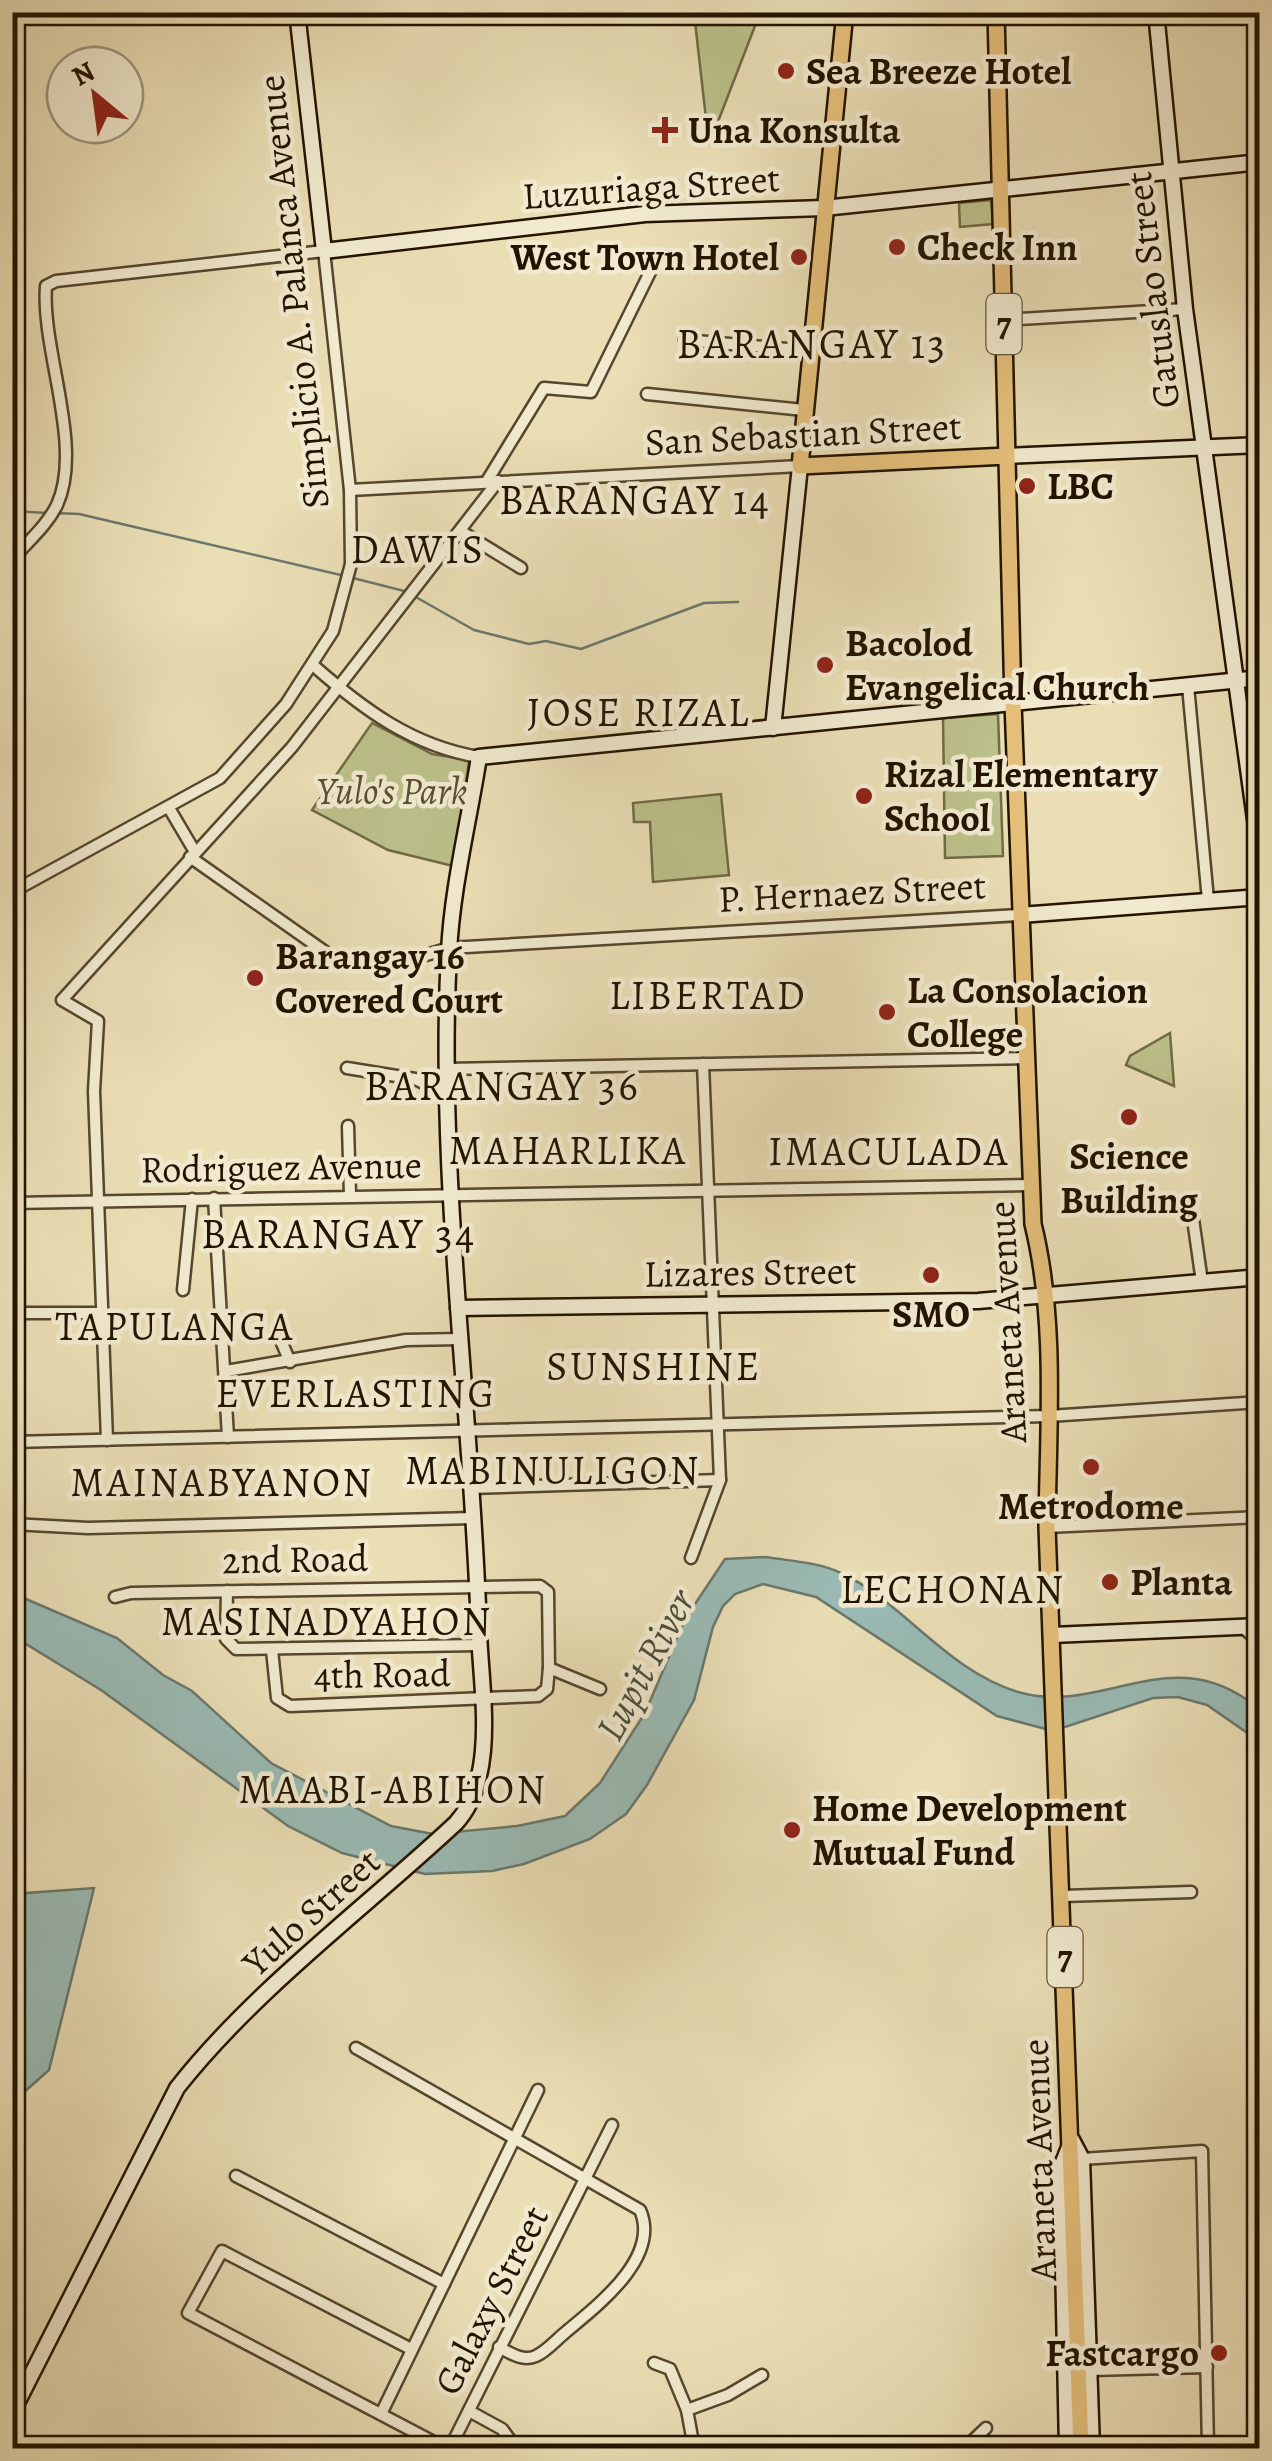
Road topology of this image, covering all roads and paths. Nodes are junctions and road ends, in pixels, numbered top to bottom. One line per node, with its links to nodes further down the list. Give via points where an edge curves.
1 (297, 12): 9 (street, Simplicio A. Palanca Avenue)
2 (845, 12): 8 (main road)
3 (996, 12): 7 (main road, Araneta Avenue / 7)
4 (1156, 12): 6 (street, Gatuslao Street)
5 (1260, 162): 6 (street, Luzuriaga Street)
6 (1170, 172): 7 (street, Luzuriaga Street); 11 (street, Gatuslao Street)
7 (1001, 191): 8 (street, Luzuriaga Street); 12 (main road, Araneta Avenue / 7)
8 (824, 208): 9 (street, Luzuriaga Street, via 677,211); 14 (main road)
9 (324, 251): 22 (street, Simplicio A. Palanca Avenue); 24 (street, Luzuriaga Street, via 48,284 64,466 60,499)
10 (655, 262): 21 (street, via 591,392 544,388)
11 (1185, 308): 12 (street); 18 (street, Gatuslao Street)
12 (1004, 320): 19 (main road, Araneta Avenue / 7)
13 (685, 340): 14 (street)
14 (809, 351): 16 (main road)
15 (647, 394): 16 (street)
16 (804, 410): 20 (main road)
17 (1260, 445): 18 (street, San Sebastian Street)
18 (1204, 447): 19 (street, San Sebastian Street); 28 (street, Gatuslao Street)
19 (1007, 456): 20 (main road, San Sebastian Street); 31 (main road, Araneta Avenue / 7)
20 (800, 466): 21 (street, San Sebastian Street); 32 (street)
21 (492, 481): 22 (street, San Sebastian Street); 23 (street)
22 (350, 490): 26 (street, Simplicio A. Palanca Avenue, via 346,592)
23 (462, 532): 25 (street); 30 (street)
24 (12, 560)
25 (521, 568)
26 (314, 666): 30 (street); 34 (street, Simplicio A. Palanca Avenue, via 238,761)
27 (1260, 678): 28 (street)
28 (1234, 680): 29 (street); 36 (street, Gatuslao Street)
29 (1188, 686): 31 (street); 39 (street)
30 (339, 688): 33 (street, via 431,748); 35 (street)
31 (1012, 703): 32 (street); 40 (main road, Araneta Avenue / 7)
32 (773, 728): 33 (street)
33 (479, 758): 41 (street, Yulo Street)
34 (169, 808): 35 (street); 37 (street, Simplicio A. Palanca Avenue)
35 (193, 854): 41 (street, P. Hernaez Street, via 343,963 413,960); 54 (street, via 62,1000 98,1021)
36 (1260, 856)
37 (12, 892)
38 (1260, 897): 39 (street, P. Hernaez Street)
39 (1208, 900): 40 (street, P. Hernaez Street)
40 (1020, 915): 41 (street, P. Hernaez Street); 42 (main road, Araneta Avenue / 7)
41 (449, 948): 45 (street, Yulo Street)
42 (1026, 1058): 43 (street); 48 (main road, Araneta Avenue / 7)
43 (703, 1064): 45 (street); 49 (street)
44 (347, 1068): 46 (street, via 416,1080)
45 (449, 1070): 46 (street, Yulo Street)
46 (450, 1095): 50 (street, Yulo Street)
47 (348, 1126): 51 (street)
48 (1032, 1185): 49 (street, Rodriguez Avenue); 60 (main road, Araneta Avenue / 7)
49 (708, 1189): 50 (street, Rodriguez Avenue); 61 (street)
50 (450, 1193): 51 (street, Rodriguez Avenue); 62 (street, Yulo Street)
51 (350, 1195): 52 (street, Rodriguez Avenue)
52 (214, 1198): 53 (street, Rodriguez Avenue); 68 (street)
53 (192, 1199): 54 (street, Rodriguez Avenue); 59 (street)
54 (98, 1201): 55 (street, Rodriguez Avenue); 64 (street)
55 (12, 1203)
56 (1194, 1219): 58 (street)
57 (1260, 1277): 58 (street, Lizares Street)
58 (1202, 1282): 60 (street, Lizares Street)
59 (183, 1290)
60 (1042, 1295): 61 (street, Lizares Street); 70 (main road, Araneta Avenue / 7)
61 (714, 1306): 62 (street, Lizares Street); 71 (street)
62 (458, 1308): 66 (street, Yulo Street)
63 (12, 1313): 64 (street)
64 (103, 1313): 74 (street)
65 (279, 1336): 67 (street)
66 (460, 1339): 67 (street, via 406,1340); 72 (street, Yulo Street)
67 (290, 1362): 68 (street)
68 (226, 1371): 73 (street)
69 (1260, 1402): 70 (street)
70 (1048, 1416): 71 (street); 81 (main road, Araneta Avenue / 7)
71 (718, 1423): 72 (street); 76 (street)
72 (466, 1430): 73 (street); 77 (street, Yulo Street)
73 (228, 1437): 74 (street)
74 (107, 1440): 75 (street)
75 (12, 1442)
76 (720, 1480): 77 (street); 82 (street)
77 (471, 1488): 79 (street, Yulo Street)
78 (1260, 1516): 81 (street)
79 (473, 1518): 80 (street); 83 (street, Yulo Street)
80 (12, 1524)
81 (1047, 1528): 88 (main road, Araneta Avenue / 7)
82 (691, 1558)
83 (478, 1586): 84 (street, 2nd Road); 90 (street, Yulo Street); 92 (street, 2nd Road, via 545,1587)
84 (227, 1590): 85 (street, 2nd Road); 91 (street, via 228,1645)
85 (115, 1598)
86 (1260, 1626): 87 (street)
87 (1242, 1628): 88 (street); 89 (street)
88 (1052, 1635): 96 (main road, Araneta Avenue / 7)
89 (1260, 1642)
90 (479, 1645): 91 (street); 94 (street, Yulo Street)
91 (272, 1650): 94 (street, 4th Road, via 276,1698 285,1706)
92 (549, 1668): 93 (street); 94 (street, via 543,1694)
93 (600, 1689)
94 (481, 1701): 114 (street, Yulo Street, via 478,1780 467,1811 177,2088)
95 (1190, 1892): 96 (street)
96 (1063, 1896): 100 (main road, Araneta Avenue / 7)
97 (356, 2048): 101 (street)
98 (538, 2090): 101 (street)
99 (612, 2124): 104 (street, Galaxy Street)
100 (1072, 2140): 102 (street, 7); 121 (street, 7, via 1061,2167); 122 (main road, Araneta Avenue / 7)
101 (516, 2142): 104 (street); 105 (street)
102 (1082, 2158): 109 (street, via 1202,2151); 110 (street, 7)
103 (236, 2176): 105 (street)
104 (586, 2179): 106 (street, Galaxy Street); 106 (street, via 624,2198 644,2220 629,2271 537,2356 523,2359)
105 (444, 2284): 107 (street)
106 (498, 2347): 113 (street, Galaxy Street)
107 (411, 2350): 115 (street); 115 (street, via 222,2251 188,2313)
108 (654, 2363): 112 (street, via 670,2370)
109 (1207, 2367): 110 (street); 124 (street)
110 (1090, 2370): 123 (street, 7)
111 (762, 2376): 112 (street)
112 (687, 2410): 119 (street)
113 (469, 2411): 117 (street, Galaxy Street); 118 (street, via 502,2429)
114 (12, 2413)
115 (381, 2414): 117 (street)
116 (986, 2428): 120 (street)
117 (447, 2448)
118 (516, 2448)
119 (694, 2448)
120 (965, 2448)
121 (1067, 2448)
122 (1081, 2448)
123 (1092, 2448)
124 (1208, 2448)

